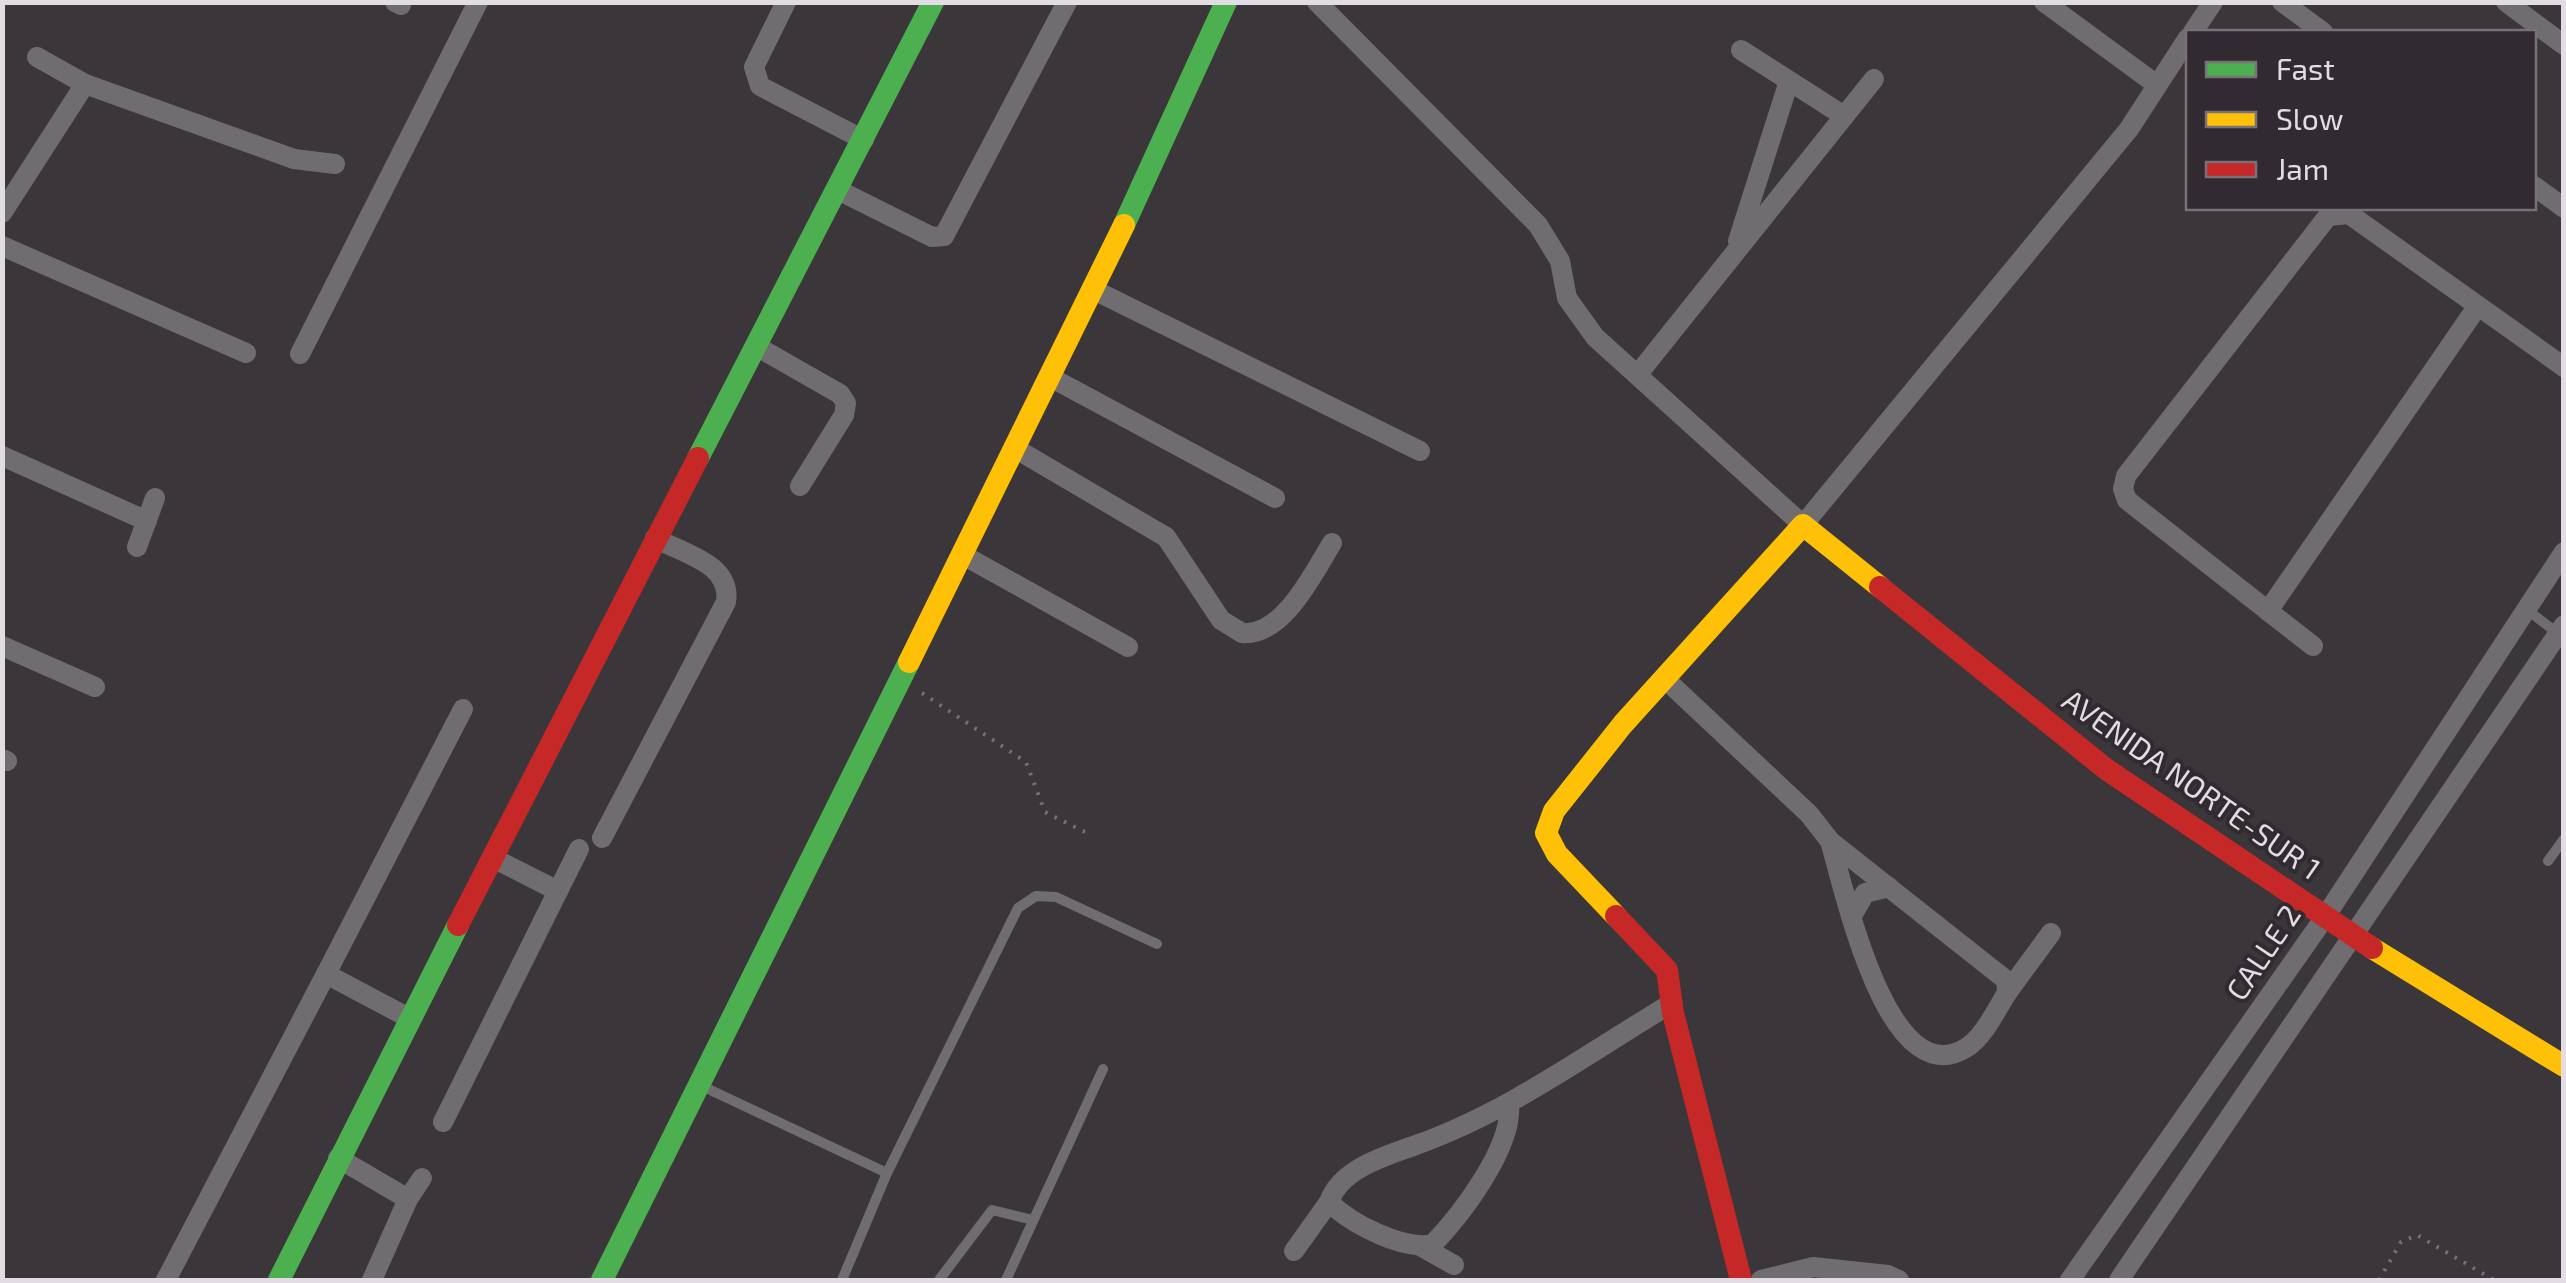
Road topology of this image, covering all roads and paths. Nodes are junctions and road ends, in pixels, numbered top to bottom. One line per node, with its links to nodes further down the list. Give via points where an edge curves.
1 (478, 2): 34 (street)
2 (786, 2): 22 (street, via 754,67 760,86)
3 (933, 2): 22 (street)
4 (1067, 2): 25 (street, via 944,236 932,237)
5 (1226, 2): 30 (street)
6 (1318, 2): 36 (street, via 1538,225 1560,261 1567,298 1595,337)
7 (2044, 2): 20 (street)
8 (2213, 2): 11 (street)
9 (2282, 2): 12 (street)
10 (2506, 2): 14 (street)
11 (2194, 30)
12 (2320, 30)
13 (2186, 42): 20 (street)
14 (2564, 44)
15 (1742, 50): 18 (street)
16 (37, 56): 19 (street)
17 (1874, 79): 21 (street)
18 (1789, 81): 21 (street); 29 (street)
19 (85, 84): 23 (street, via 294,159); 27 (street)
20 (2157, 85): 45 (street, via 2129,130)
21 (1844, 116): 29 (street)
22 (864, 140): 25 (street)
23 (335, 164)
24 (2536, 187): 26 (street)
25 (838, 190): 32 (street)
26 (2564, 208)
27 (2, 213)
28 (2, 246): 33 (street)
29 (1734, 252): 36 (street)
30 (1094, 290): 37 (street); 39 (street)
31 (2477, 307): 35 (street); 52 (street); 52 (street, via 2349,214 2328,216 2126,476 2127,500)
32 (756, 346): 41 (street, via 846,403); 46 (street)
33 (246, 353)
34 (300, 354)
35 (2564, 367)
36 (1638, 374): 45 (street)
37 (1050, 377): 38 (street); 43 (street)
38 (1016, 449): 47 (street, via 1166,537 1221,620 1242,633 1266,627 1292,603); 50 (street)
39 (1420, 451)
40 (2, 456): 44 (street)
41 (800, 486)
42 (155, 498): 44 (street)
43 (1275, 498)
44 (147, 521): 48 (street)
45 (1803, 525): 57 (street); 71 (street, AVENIDA NORTE-SUR 1, via 2106,769)
46 (655, 538): 62 (street, via 723,573 726,602); 66 (street)
47 (1332, 543)
48 (138, 547)
49 (2564, 552): 51 (street, CALLE 2)
50 (963, 555): 56 (street); 58 (street)
51 (2525, 609): 53 (lane); 71 (street, CALLE 2)
52 (2268, 611): 55 (street)
53 (2562, 632): 73 (street)
54 (2, 646): 59 (street)
55 (2312, 646)
56 (1128, 647)
57 (1664, 678): 64 (street, via 1809,814); 77 (street, via 1554,811 1546,833 1557,854 1667,970)
58 (902, 680): 61 (path, via 1026,762 1045,812); 81 (street)
59 (95, 687)
60 (463, 709): 75 (street)
61 (1086, 832)
62 (602, 838)
63 (2564, 839): 67 (lane)
64 (1830, 842): 68 (street); 70 (street)
65 (579, 849): 69 (street)
66 (495, 859): 69 (street); 78 (street)
67 (2548, 861)
68 (1889, 886): 70 (street, via 1865,893); 76 (street, via 1994,967)
69 (558, 892): 83 (street)
70 (1852, 914): 76 (street, via 1880,998 1900,1031 1926,1050 1966,1048)
71 (2326, 917): 73 (street, AVENIDA NORTE-SUR 1); 103 (street, CALLE 2)
72 (2051, 933): 76 (street)
73 (2355, 938): 79 (street, AVENIDA NORTE-SUR 1); 104 (street)
74 (1156, 944): 85 (lane, via 1056,897 1036,896 1018,908)
75 (326, 974): 78 (street); 93 (street)
76 (2007, 992)
77 (1672, 1002): 82 (street); 100 (street)
78 (411, 1019): 84 (street)
79 (2564, 1066)
80 (1103, 1069): 89 (lane)
81 (701, 1086): 85 (lane); 96 (street)
82 (1509, 1105): 88 (street, via 1366,1166 1332,1192); 90 (street, via 1510,1122 1476,1188 1445,1232)
83 (444, 1122)
84 (338, 1158): 87 (street); 94 (street)
85 (888, 1173): 97 (lane)
86 (422, 1178): 87 (street)
87 (408, 1199): 95 (street)
88 (1329, 1202): 90 (street, via 1342,1215); 91 (street)
89 (1032, 1220): 98 (lane, via 992,1210); 99 (lane)
90 (1422, 1247): 92 (street)
91 (1294, 1251)
92 (1454, 1265)
93 (166, 1280)
94 (279, 1280)
95 (372, 1280)
96 (602, 1280)
97 (842, 1280)
98 (939, 1280)
99 (1006, 1280)
100 (1741, 1280)
101 (1760, 1280): 102 (street, via 1813,1267)
102 (1899, 1280)
103 (2070, 1280)
104 (2118, 1280)
105 (2379, 1280): 106 (path, via 2401,1242 2417,1235)
106 (2494, 1280)

